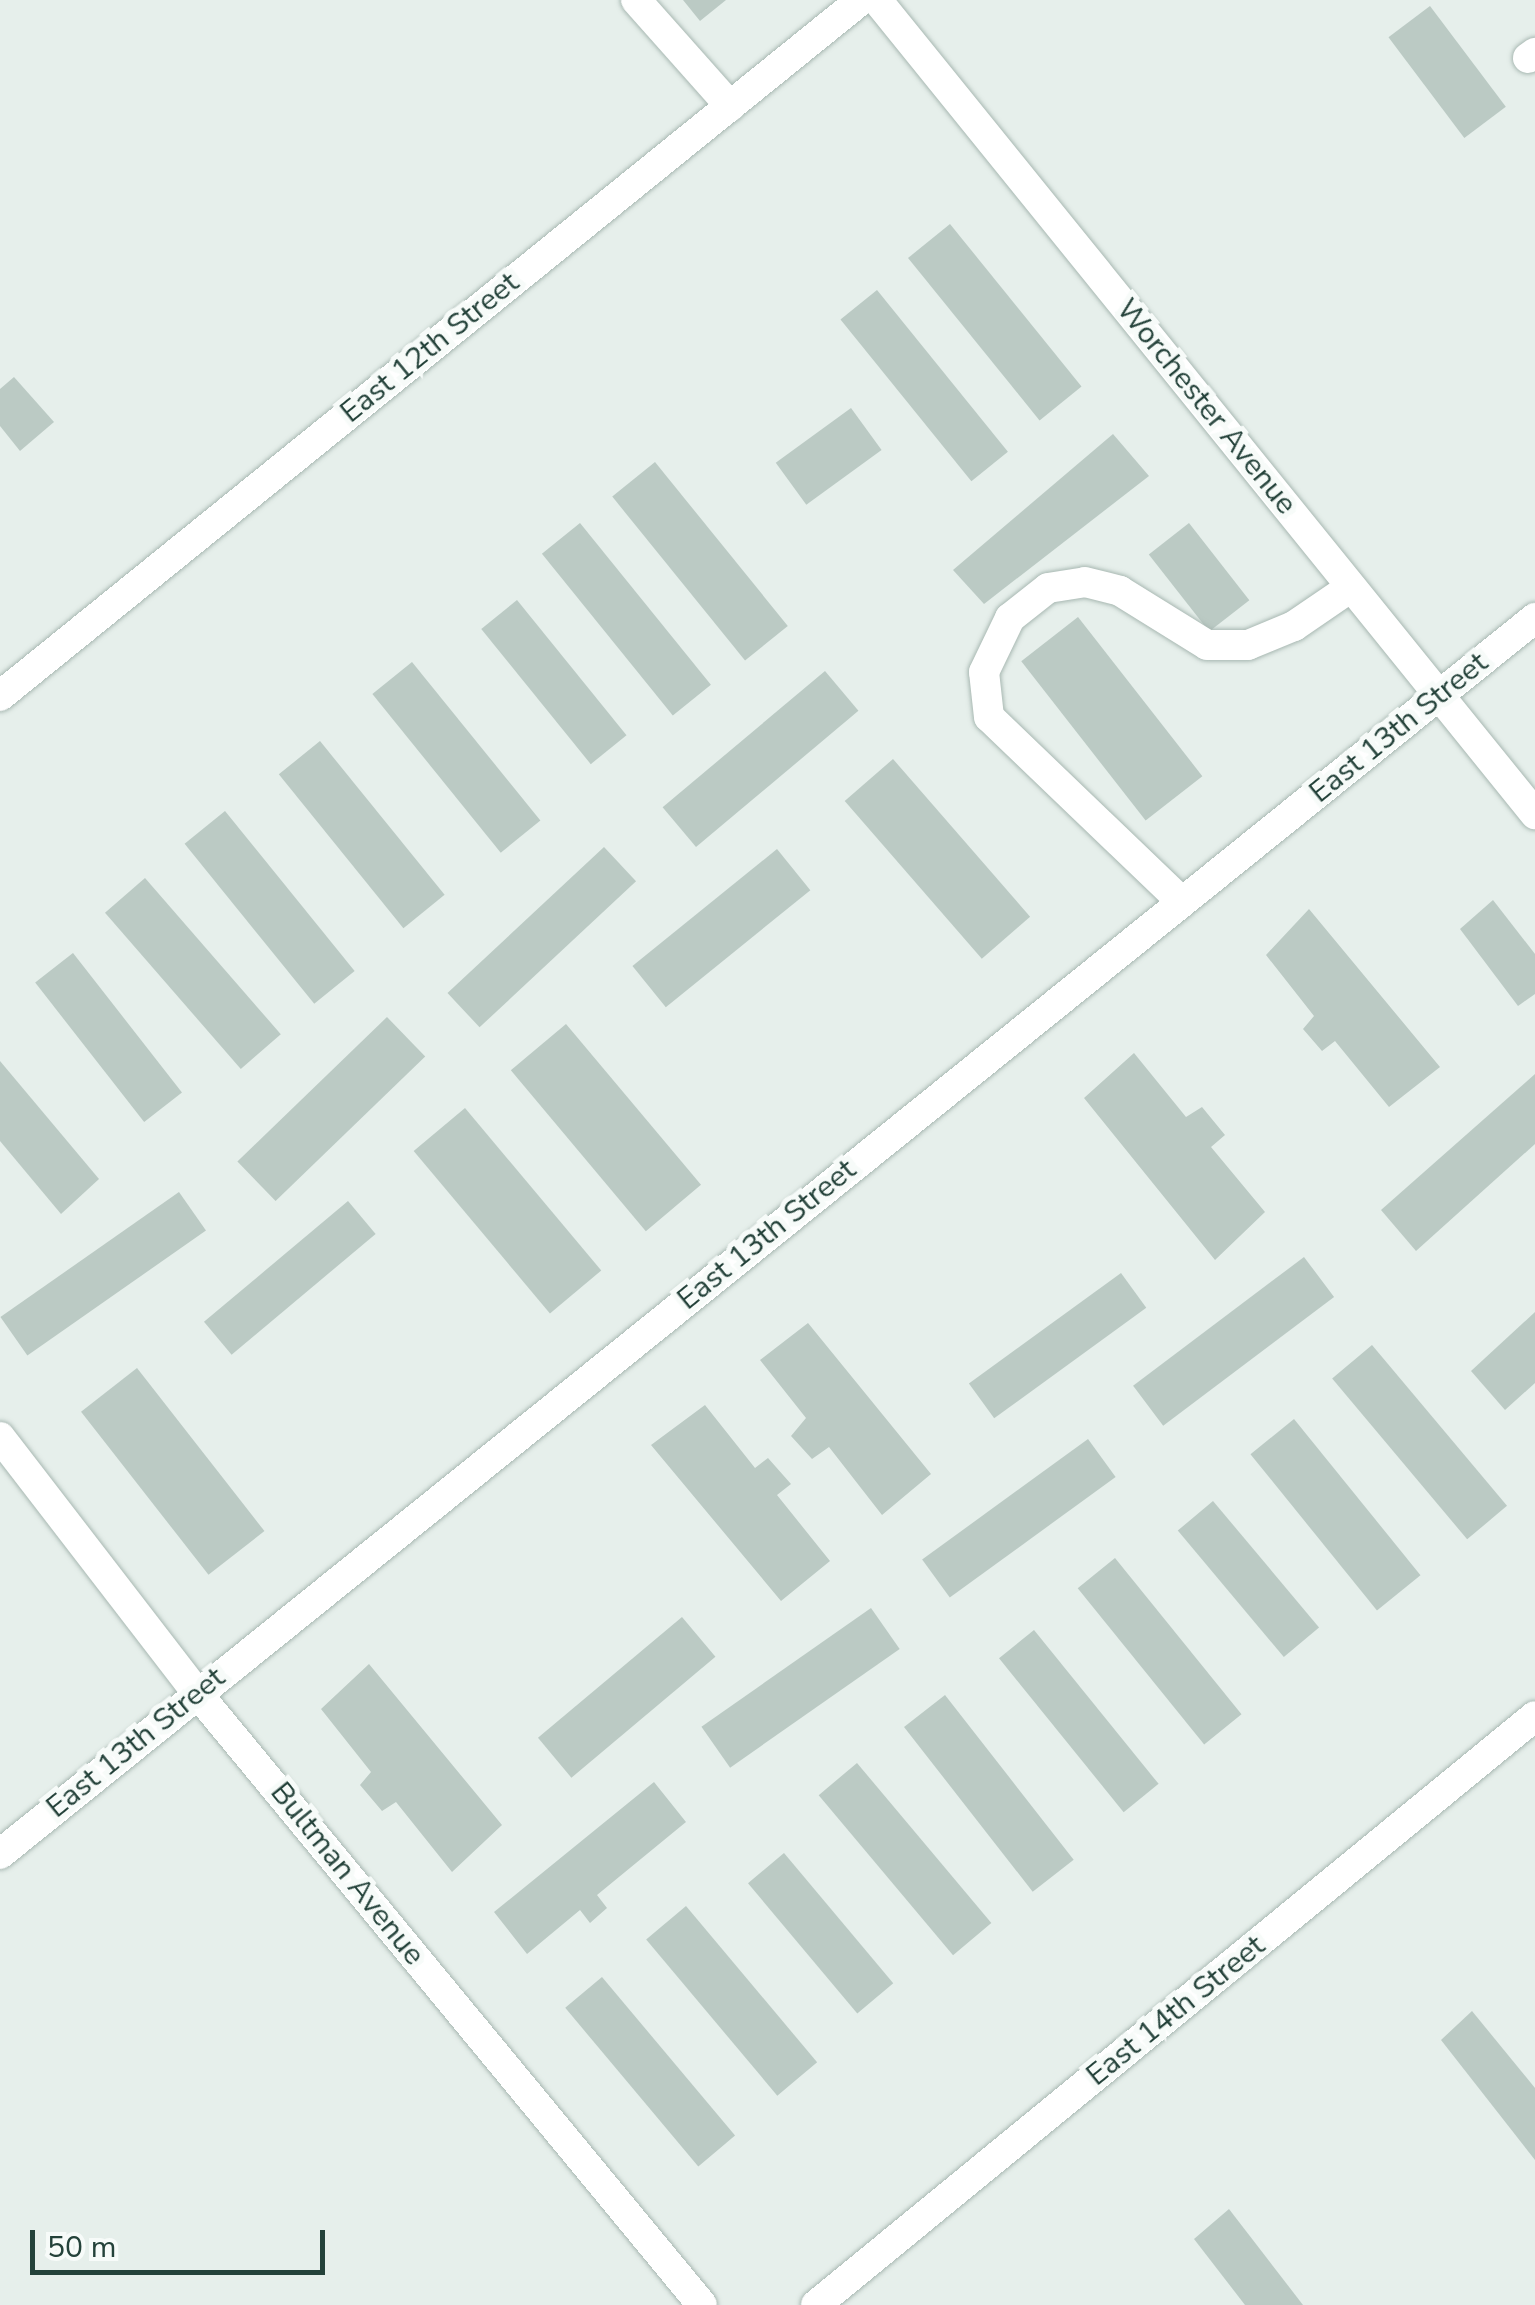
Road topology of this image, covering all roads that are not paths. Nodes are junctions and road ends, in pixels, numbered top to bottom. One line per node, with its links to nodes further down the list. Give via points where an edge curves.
1 (636, 0): 4 (street)
2 (861, 0): 4 (street, East 12th Street)
3 (877, 0): 5 (street, Worchester Avenue)
4 (730, 106): 7 (street, East 12th Street)
5 (1351, 587): 8 (street, Worchester Avenue); 10 (street, via 1294,626 1248,645 1207,645 1120,591 1085,582 1048,588 1010,618 984,672 989,717)
6 (1535, 618): 8 (street, East 13th Street)
7 (0, 696)
8 (1439, 696): 9 (street, Worchester Avenue); 10 (street, East 13th Street)
9 (1535, 814)
10 (1182, 902): 12 (street, East 13th Street)
11 (0, 1437): 12 (street, Bultman Avenue)
12 (198, 1693): 14 (street, East 13th Street); 15 (street, Bultman Avenue)
13 (1535, 1716): 16 (street, East 14th Street)
14 (0, 1854)
15 (702, 2305)
16 (816, 2305)

